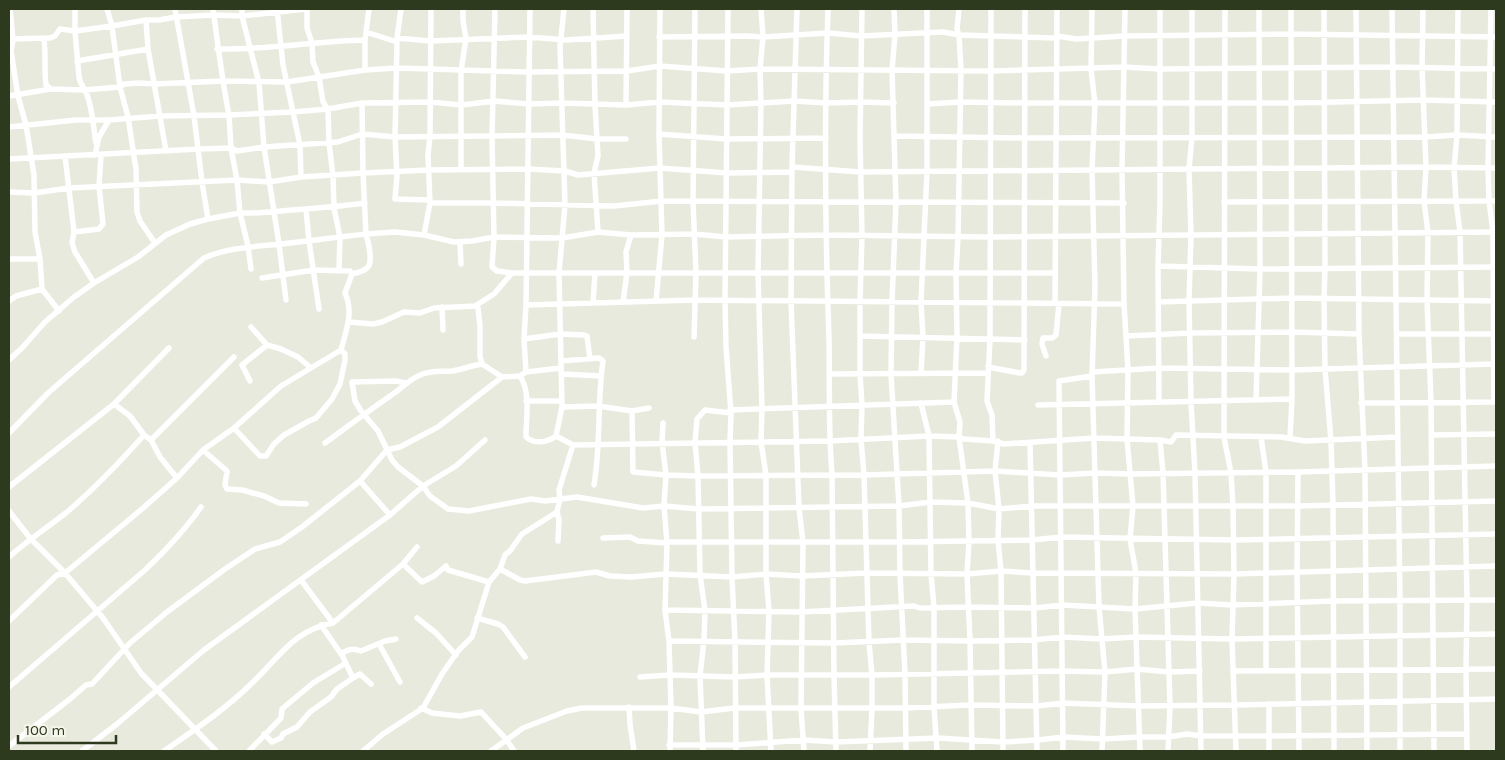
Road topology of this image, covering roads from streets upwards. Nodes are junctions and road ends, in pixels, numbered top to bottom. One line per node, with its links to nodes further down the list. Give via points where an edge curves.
1 (10, 9): 82 (street)
2 (75, 9): 48 (street)
3 (107, 9): 47 (street)
4 (175, 9): 45 (street)
5 (242, 9): 44 (street)
6 (307, 9): 42 (street); 87 (street, via 307,28)
7 (369, 9): 49 (street)
8 (401, 9): 85 (street)
9 (431, 9): 86 (street)
10 (463, 9): 79 (street)
11 (495, 9): 80 (street)
12 (530, 9): 72 (street)
13 (564, 9): 83 (street)
14 (594, 9): 81 (street)
15 (627, 9): 61 (street)
16 (660, 9): 73 (street)
17 (695, 9): 74 (street)
18 (728, 9): 62 (street)
19 (761, 9): 75 (street)
20 (797, 9): 63 (street)
21 (828, 9): 50 (street)
22 (862, 9): 64 (street)
23 (894, 9): 55 (street)
24 (927, 9): 51 (street)
25 (959, 9): 56 (street)
26 (991, 9): 57 (street)
27 (1025, 9): 76 (street)
28 (1057, 9): 65 (street)
29 (1092, 9): 66 (street)
30 (1125, 9): 67 (street)
31 (1160, 9): 68 (street)
32 (1192, 9): 69 (street)
33 (1225, 9): 58 (street)
34 (1259, 9): 59 (street)
35 (1291, 9): 52 (street)
36 (1324, 9): 53 (street)
37 (1356, 9): 54 (street)
38 (1392, 9): 60 (street)
39 (1423, 9): 70 (street)
40 (1458, 9): 71 (street)
41 (1491, 9): 77 (street)
42 (277, 10): 44 (street); 88 (street)
43 (213, 12): 44 (street); 45 (street); 90 (street)
44 (242, 16): 91 (street)
45 (176, 17): 46 (street); 132 (street)
46 (146, 20): 47 (street); 89 (street)
47 (112, 26): 48 (street); 92 (street)
48 (75, 31): 78 (street, via 60,29 55,36); 93 (street)
49 (366, 32): 84 (street); 85 (street)
50 (828, 33): 63 (street); 64 (street); 115 (street)
51 (927, 33): 55 (street); 56 (street); 118 (street)
52 (1291, 34): 53 (street); 59 (street); 104 (street)
53 (1323, 34): 54 (street); 105 (street)
54 (1356, 34): 60 (street); 96 (street)
55 (895, 35): 64 (street); 117 (street)
56 (959, 35): 57 (street); 119 (street)
57 (991, 35): 76 (street); 127 (street)
58 (1225, 35): 59 (street); 69 (street); 102 (street)
59 (1259, 35): 103 (street)
60 (1392, 35): 70 (street); 97 (street)
61 (627, 36): 81 (street); 125 (street)
62 (728, 36): 74 (street); 75 (street); 126 (street)
63 (797, 36): 75 (street); 114 (street)
64 (861, 36): 116 (street)
65 (1056, 36): 66 (street); 76 (street); 121 (street)
66 (1092, 36): 67 (street); 108 (street)
67 (1125, 36): 68 (street); 95 (street)
68 (1160, 36): 69 (street); 109 (street)
69 (1192, 36): 101 (street)
70 (1423, 36): 71 (street); 98 (street)
71 (1458, 36): 77 (street); 106 (street)
72 (529, 37): 80 (street); 83 (street); 129 (street)
73 (659, 37): 74 (street); 94 (street)
74 (696, 37): 100 (street)
75 (763, 37): 107 (street)
76 (1025, 37): 120 (street)
77 (1493, 37): 110 (street)
78 (44, 38): 82 (street); 137 (street, via 44,71 46,85)
79 (466, 38): 80 (street); 86 (street); 122 (street)
80 (494, 38): 128 (street)
81 (593, 38): 83 (street); 124 (street)
82 (11, 39): 140 (street)
83 (562, 39): 123 (street)
84 (365, 40): 87 (street); 112 (street)
85 (397, 40): 86 (street); 99 (street)
86 (430, 41): 113 (street)
87 (312, 44): 88 (street); 130 (street, via 313,62)
88 (281, 46): 91 (street); 133 (street)
89 (148, 49): 92 (street); 135 (street)
90 (217, 49): 91 (street); 131 (street)
91 (250, 50): 134 (street)
92 (116, 53): 93 (street); 136 (street)
93 (77, 62): 138 (street)
94 (660, 66): 100 (street); 125 (street); 148 (street)
95 (1124, 67): 108 (street); 109 (street); 164 (street)
96 (1356, 67): 97 (street); 105 (street); 145 (street)
97 (1392, 67): 98 (street); 146 (street)
98 (1422, 67): 106 (street); 141 (street)
99 (397, 68): 112 (street); 113 (street); 156 (street)
100 (695, 68): 126 (street); 170 (street)
101 (1191, 68): 102 (street); 109 (street); 165 (street)
102 (1225, 68): 103 (street); 166 (street)
103 (1259, 68): 104 (street); 167 (street)
104 (1291, 68): 105 (street); 168 (street)
105 (1323, 68): 152 (street)
106 (1458, 68): 110 (street); 142 (street)
107 (760, 69): 114 (street); 126 (street); 171 (street)
108 (1091, 69): 121 (street); 163 (street)
109 (1160, 69): 151 (street)
110 (1489, 69): 111 (street); 153 (street)
111 (1496, 69)
112 (366, 70): 130 (street)
113 (430, 70): 122 (street); 147 (street)
114 (794, 70): 115 (street); 144 (street)
115 (826, 70): 116 (street); 158 (street)
116 (861, 70): 117 (street); 149 (street)
117 (892, 70): 118 (street); 159 (street)
118 (927, 70): 119 (street); 172 (street)
119 (961, 70): 127 (street); 150 (street)
120 (1025, 70): 121 (street); 127 (street); 161 (street)
121 (1056, 70): 162 (street)
122 (461, 71): 128 (street); 173 (street)
123 (561, 71): 124 (street); 129 (street); 157 (street)
124 (594, 71): 125 (street); 174 (street)
125 (627, 71): 175 (street)
126 (727, 71): 176 (street)
127 (991, 71): 160 (street)
128 (494, 72): 129 (street); 143 (street)
129 (528, 72): 169 (street)
130 (320, 77): 133 (street); 177 (street, via 323,102)
131 (222, 81): 132 (street); 134 (street); 180 (street)
132 (187, 82): 135 (street); 182 (street)
133 (287, 82): 134 (street); 178 (street)
134 (259, 83): 179 (street)
135 (155, 84): 136 (street, via 124,84); 181 (street)
136 (120, 87): 138 (street); 183 (street)
137 (51, 89): 138 (street); 140 (street)
138 (84, 90): 185 (street)
139 (9, 96): 140 (street)
140 (18, 96): 186 (street)
141 (1423, 100): 142 (street); 146 (street); 210 (street)
142 (1457, 100): 153 (street); 191 (street)
143 (494, 101): 169 (street); 173 (street); 202 (street)
144 (794, 101): 158 (street); 171 (street); 212 (street)
145 (1357, 101): 146 (street); 152 (street); 198 (street)
146 (1393, 101): 209 (street)
147 (430, 102): 156 (street); 173 (street); 192 (street)
148 (660, 102): 170 (street); 175 (street); 189 (street)
149 (861, 102): 158 (street); 159 (street); 267 (street)
150 (960, 102): 160 (street); 172 (street); 203 (street)
151 (1160, 102): 164 (street); 165 (street); 218 (street)
152 (1324, 102): 168 (street); 197 (street)
153 (1488, 102): 154 (street); 199 (street)
154 (1496, 102)
155 (362, 103): 156 (street); 177 (street); 188 (street)
156 (397, 103): 200 (street)
157 (562, 103): 169 (street); 174 (street); 190 (street)
158 (826, 103): 213 (street)
159 (894, 103): 195 (street)
160 (991, 103): 161 (street); 204 (street)
161 (1025, 103): 162 (street); 214 (street)
162 (1056, 103): 163 (street); 215 (street)
163 (1095, 103): 164 (street); 216 (street)
164 (1124, 103): 217 (street)
165 (1192, 103): 166 (street); 205 (street)
166 (1224, 103): 167 (street); 206 (street)
167 (1259, 103): 168 (street); 207 (street)
168 (1291, 103): 208 (street)
169 (529, 104): 193 (street)
170 (695, 104): 176 (street); 194 (street)
171 (761, 104): 176 (street); 221 (street)
172 (927, 104): 196 (street)
173 (462, 105): 201 (street)
174 (595, 105): 175 (street); 222 (street)
175 (626, 105)
176 (727, 105): 220 (street)
177 (328, 109): 178 (street); 223 (street)
178 (292, 112): 179 (street); 225 (street)
179 (261, 114): 180 (street); 226 (street)
180 (228, 115): 182 (street); 228 (street)
181 (160, 116): 182 (street); 183 (street); 229 (street)
182 (194, 116): 227 (street)
183 (128, 117): 184 (street); 230 (street)
184 (108, 120): 185 (street); 224 (street)
185 (94, 121): 186 (street); 224 (street)
186 (26, 125): 187 (street); 234 (street)
187 (9, 127)
188 (362, 134): 200 (street); 223 (street); 265 (street)
189 (659, 134): 194 (street); 238 (street)
190 (563, 135): 193 (street); 222 (street); 256 (street)
191 (1458, 135): 199 (street); 210 (street); 244 (street)
192 (430, 136): 200 (street); 201 (street); 254 (street)
193 (528, 136): 202 (street); 248 (street)
194 (694, 136): 220 (street); 249 (street)
195 (895, 136): 196 (street); 263 (street)
196 (927, 136): 203 (street); 264 (street)
197 (1324, 136): 198 (street); 208 (street); 243 (street)
198 (1358, 136): 209 (street); 235 (street)
199 (1488, 136): 211 (street); 245 (street)
200 (395, 137): 253 (street)
201 (462, 137): 202 (street); 247 (street)
202 (492, 137): 255 (street)
203 (960, 137): 204 (street); 257 (street)
204 (991, 137): 214 (street); 258 (street)
205 (1192, 137): 206 (street); 218 (street); 252 (street)
206 (1224, 137): 207 (street); 240 (street)
207 (1259, 137): 208 (street); 241 (street)
208 (1291, 137): 242 (street)
209 (1394, 137): 210 (street); 236 (street)
210 (1425, 137): 237 (street)
211 (1496, 137)
212 (792, 138): 213 (street); 221 (street); 250 (street)
213 (826, 138): 239 (street)
214 (1025, 138): 215 (street); 259 (street)
215 (1056, 138): 216 (street); 260 (street)
216 (1093, 138): 217 (street); 261 (street)
217 (1123, 138): 218 (street); 262 (street)
218 (1160, 138): 251 (street)
219 (626, 139): 222 (street)
220 (726, 139): 221 (street); 269 (street)
221 (761, 139): 266 (street)
222 (597, 140): 268 (street)
223 (329, 143): 225 (street); 270 (street)
224 (96, 145): 231 (street)
225 (300, 145): 226 (street); 271 (street)
226 (264, 147): 228 (street, via 237,151); 274 (street)
227 (199, 148): 228 (street); 229 (street); 273 (street)
228 (231, 148): 272 (street)
229 (166, 151): 230 (street)
230 (133, 153): 231 (street); 275 (street)
231 (98, 155): 232 (street); 276 (street)
232 (65, 156): 234 (street); 277 (street)
233 (9, 159): 234 (street)
234 (31, 159): 279 (street)
235 (1358, 167): 236 (street); 243 (street); 286 (street)
236 (1394, 167): 237 (street); 287 (street)
237 (1426, 167): 244 (street); 288 (street)
238 (660, 168): 249 (street); 268 (street); 280 (street)
239 (826, 168): 250 (street); 267 (street); 293 (street)
240 (1224, 168): 241 (street); 252 (street); 299 (street)
241 (1260, 168): 242 (street); 300 (street)
242 (1291, 168): 243 (street); 301 (street)
243 (1325, 168): 285 (street)
244 (1454, 168): 245 (street); 289 (street)
245 (1488, 168): 246 (street); 290 (street)
246 (1496, 168)
247 (461, 169): 254 (street); 255 (street)
248 (527, 169): 255 (street); 256 (street); 308 (street)
249 (693, 169): 269 (street); 281 (street)
250 (792, 169): 266 (street); 284 (street)
251 (1160, 169): 252 (street); 262 (street); 337 (street)
252 (1189, 169): 338 (street)
253 (396, 170): 254 (street); 265 (street); 292 (street, via 395,199)
254 (428, 170): 292 (street)
255 (493, 170): 303 (street)
256 (565, 170): 268 (street, via 578,174); 309 (street)
257 (958, 170): 258 (street); 264 (street); 297 (street)
258 (991, 170): 259 (street); 298 (street)
259 (1025, 170): 260 (street); 304 (street)
260 (1056, 170): 261 (street); 305 (street)
261 (1092, 170): 262 (street); 306 (street)
262 (1122, 170): 307 (street)
263 (894, 171): 264 (street); 267 (street); 295 (street)
264 (927, 171): 296 (street)
265 (363, 172): 270 (street); 302 (street)
266 (759, 172): 269 (street); 283 (street)
267 (860, 172): 294 (street)
268 (594, 173): 310 (street)
269 (727, 173): 282 (street)
270 (333, 176): 271 (street); 311 (street)
271 (301, 177): 274 (street)
272 (237, 180): 273 (street); 274 (street); 314 (street)
273 (202, 182): 275 (street); 315 (street)
274 (269, 182): 313 (street)
275 (138, 185): 276 (street); 353 (street, via 140,221)
276 (99, 186): 277 (street); 316 (street, via 103,224 99,229)
277 (70, 188): 279 (street); 316 (street)
278 (9, 192): 279 (street)
279 (34, 193): 357 (street, via 35,232)
280 (662, 200): 281 (street); 310 (street); 331 (street)
281 (692, 201): 282 (street); 325 (street)
282 (726, 201): 283 (street); 339 (street)
283 (760, 201): 284 (street); 340 (street)
284 (791, 201): 293 (street); 332 (street)
285 (1324, 201): 286 (street); 301 (street); 320 (street)
286 (1358, 201): 287 (street); 321 (street)
287 (1394, 201): 288 (street); 322 (street)
288 (1424, 201): 289 (street); 323 (street)
289 (1456, 201): 290 (street); 318 (street)
290 (1489, 201): 291 (street); 319 (street)
291 (1496, 201)
292 (430, 202): 303 (street); 329 (street)
293 (826, 202): 294 (street); 333 (street)
294 (860, 202): 295 (street); 334 (street)
295 (896, 202): 296 (street); 335 (street)
296 (925, 202): 297 (street); 341 (street)
297 (958, 202): 298 (street); 347 (street)
298 (990, 202): 304 (street); 348 (street)
299 (1224, 202): 300 (street); 326 (street)
300 (1260, 202): 301 (street); 327 (street)
301 (1291, 202): 328 (street)
302 (365, 203): 311 (street); 324 (street)
303 (494, 203): 308 (street); 346 (street)
304 (1025, 203): 305 (street); 342 (street)
305 (1055, 203): 306 (street); 343 (street)
306 (1092, 203): 307 (street); 344 (street)
307 (1124, 203): 336 (street)
308 (526, 204): 309 (street); 349 (street)
309 (565, 205): 310 (street); 350 (street)
310 (595, 206): 317 (street)
311 (334, 208): 312 (street); 345 (street)
312 (306, 209): 313 (street); 351 (street)
313 (274, 212): 314 (street); 354 (street)
314 (240, 213): 315 (street); 355 (street)
315 (208, 218): 353 (street, via 175,230)
316 (74, 232): 394 (street, via 72,243 75,252)
317 (598, 232): 330 (street); 350 (street)
318 (1460, 232): 319 (street); 323 (street); 362 (street)
319 (1494, 232): 363 (street)
320 (1324, 233): 321 (street); 328 (street); 365 (street)
321 (1358, 233): 322 (street); 366 (street)
322 (1395, 233): 323 (street); 361 (street)
323 (1428, 233): 367 (street)
324 (366, 234): 329 (street); 345 (street); 391 (street, via 369,266)
325 (694, 234): 331 (street); 339 (street); 380 (street)
326 (1224, 234): 327 (street); 338 (street); 368 (street)
327 (1260, 234): 328 (street); 372 (street)
328 (1292, 234): 369 (street)
329 (424, 235): 352 (street)
330 (631, 235): 331 (street); 378 (street, via 626,252)
331 (662, 235): 379 (street)
332 (792, 235): 333 (street); 340 (street); 383 (street)
333 (826, 235): 334 (street); 384 (street)
334 (862, 235): 335 (street); 385 (street)
335 (895, 235): 341 (street); 386 (street)
336 (1124, 235): 337 (street); 344 (street); 425 (street)
337 (1158, 235): 338 (street); 359 (street)
338 (1191, 235): 360 (street)
339 (726, 236): 340 (street); 381 (street)
340 (758, 236): 382 (street)
341 (923, 236): 347 (street); 387 (street)
342 (1025, 236): 343 (street); 348 (street); 390 (street)
343 (1055, 236): 344 (street); 373 (street)
344 (1093, 236): 426 (street)
345 (340, 237): 351 (street); 371 (street)
346 (494, 237): 349 (street); 352 (street); 374 (street, via 492,267)
347 (958, 237): 348 (street); 388 (street)
348 (990, 237): 389 (street)
349 (526, 238): 350 (street); 375 (street)
350 (562, 238): 376 (street)
351 (309, 240): 354 (street); 370 (street)
352 (460, 242): 358 (street)
353 (155, 243): 394 (street)
354 (280, 244): 355 (street); 392 (street)
355 (248, 246): 364 (street); 524 (street, via 204,258 48,393)
356 (9, 259): 357 (street)
357 (40, 259): 395 (street)
358 (461, 264)
359 (1158, 266): 360 (street); 418 (street)
360 (1191, 267): 368 (street); 412 (street)
361 (1396, 267): 366 (street); 367 (street); 399 (street)
362 (1460, 267): 363 (street); 367 (street); 407 (street)
363 (1495, 267): 413 (street)
364 (251, 268)
365 (1325, 268): 366 (street); 369 (street); 397 (street)
366 (1359, 268): 398 (street)
367 (1428, 268): 406 (street)
368 (1224, 269): 372 (street); 404 (street)
369 (1292, 269): 372 (street); 396 (street)
370 (314, 270): 371 (street); 392 (street); 430 (street)
371 (339, 270): 391 (street)
372 (1260, 270): 405 (street)
373 (1055, 272): 390 (street); 424 (street)
374 (512, 273): 375 (street); 427 (street, via 494,294)
375 (525, 273): 376 (street); 428 (street)
376 (559, 273): 377 (street); 422 (street)
377 (595, 273): 378 (street); 419 (street)
378 (627, 273): 379 (street); 414 (street)
379 (658, 273): 380 (street); 409 (street)
380 (696, 273): 381 (street); 401 (street)
381 (725, 273): 382 (street); 402 (street)
382 (758, 273): 383 (street); 403 (street)
383 (792, 273): 384 (street); 410 (street)
384 (826, 273): 385 (street); 411 (street)
385 (860, 273): 386 (street); 415 (street)
386 (893, 273): 387 (street); 416 (street)
387 (922, 273): 388 (street); 417 (street)
388 (956, 273): 389 (street); 420 (street)
389 (990, 273): 390 (street); 421 (street)
390 (1025, 273): 423 (street)
391 (352, 274): 432 (street, via 345,293 349,300)
392 (282, 275): 393 (street); 400 (street)
393 (262, 278)
394 (94, 283): 431 (street)
395 (42, 289): 408 (street); 431 (street)
396 (1292, 298): 397 (street); 405 (street); 435 (street)
397 (1324, 299): 398 (street); 441 (street)
398 (1359, 299): 399 (street); 442 (street)
399 (1396, 299): 406 (street); 443 (street)
400 (286, 300)
401 (695, 300): 402 (street); 409 (street); 449 (street)
402 (725, 300): 403 (street); 520 (street)
403 (760, 300): 410 (street); 518 (street)
404 (1224, 300): 405 (street); 412 (street); 437 (street)
405 (1259, 300): 440 (street)
406 (1427, 300): 407 (street); 444 (street)
407 (1461, 300): 413 (street); 445 (street)
408 (9, 301)
409 (656, 301): 414 (street)
410 (791, 301): 411 (street); 516 (street)
411 (827, 301): 415 (street); 484 (street)
412 (1190, 301): 418 (street); 436 (street)
413 (1495, 301): 446 (street)
414 (623, 302): 419 (street)
415 (860, 302): 416 (street); 447 (street)
416 (892, 302): 417 (street); 450 (street)
417 (921, 302): 420 (street); 451 (street)
418 (1158, 302): 439 (street)
419 (593, 303): 422 (street)
420 (957, 303): 421 (street); 452 (street)
421 (990, 303): 423 (street); 454 (street)
422 (560, 304): 428 (street); 438 (street)
423 (1025, 304): 424 (street); 455 (street)
424 (1057, 304): 426 (street); 459 (street, via 1056,335 1043,338)
425 (1124, 304): 426 (street); 448 (street)
426 (1094, 305): 487 (street)
427 (475, 306): 429 (street); 464 (street, via 478,308)
428 (526, 306): 453 (street)
429 (442, 307): 432 (street, via 420,314 404,312 373,324); 434 (street)
430 (319, 309)
431 (59, 311): 462 (street)
432 (349, 322): 458 (street)
433 (251, 327): 456 (street)
434 (443, 330)
435 (1292, 332): 440 (street); 441 (street); 478 (street)
436 (1190, 333): 437 (street); 439 (street); 472 (street)
437 (1224, 333): 440 (street); 473 (street)
438 (560, 334): 453 (street); 461 (street, via 587,336); 463 (street)
439 (1160, 334): 448 (street); 471 (street)
440 (1259, 334): 477 (street)
441 (1325, 334): 442 (street); 475 (street)
442 (1359, 334): 474 (street)
443 (1397, 334): 444 (street); 468 (street)
444 (1430, 334): 445 (street); 469 (street)
445 (1461, 334): 446 (street); 466 (street)
446 (1493, 334): 465 (street)
447 (860, 336): 450 (street); 485 (street)
448 (1127, 336): 476 (street)
449 (694, 337)
450 (893, 337): 451 (street); 486 (street)
451 (923, 337): 452 (street); 482 (street)
452 (957, 337): 454 (street); 483 (street)
453 (524, 339): 480 (street)
454 (990, 340): 455 (street); 467 (street)
455 (1025, 340): 467 (street, via 1022,373)
456 (267, 345): 470 (street, via 298,357); 491 (street, via 242,365)
457 (169, 348): 507 (street)
458 (341, 350): 470 (street); 523 (street, via 346,360 332,399 316,418 284,435 266,456 260,456)
459 (1046, 356)
460 (234, 357): 542 (street)
461 (590, 359): 463 (street); 489 (street, via 602,359)
462 (9, 360)
463 (561, 361): 479 (street)
464 (482, 364): 490 (street); 492 (street, via 455,371 425,373)
465 (1494, 364): 466 (street); 503 (street)
466 (1462, 365): 469 (street); 502 (street)
467 (988, 366): 481 (street)
468 (1397, 366): 469 (street); 474 (street); 500 (street)
469 (1430, 366): 501 (street)
470 (311, 368): 523 (street, via 281,386)
471 (1160, 368): 472 (street); 476 (street); 498 (street)
472 (1190, 368): 473 (street); 499 (street)
473 (1224, 368): 477 (street); 496 (street)
474 (1360, 368): 475 (street); 506 (street)
475 (1325, 369): 478 (street); 548 (street)
476 (1128, 370): 487 (street); 505 (street)
477 (1256, 370): 478 (street); 494 (street)
478 (1292, 370): 493 (street)
479 (562, 371): 480 (street); 489 (street); 508 (street)
480 (526, 372): 488 (street)
481 (988, 372): 483 (street); 546 (street, via 987,401)
482 (921, 373): 483 (street); 486 (street)
483 (955, 373): 497 (street)
484 (829, 374): 485 (street); 515 (street)
485 (860, 374): 486 (street); 512 (street)
486 (892, 374): 509 (street)
487 (1092, 374): 510 (street, via 1059,381); 511 (street)
488 (520, 376): 490 (street); 495 (street, via 525,385)
489 (601, 376): 514 (street)
490 (502, 377): 560 (street, via 438,427 400,447)
491 (250, 381)
492 (406, 383): 521 (street); 521 (street, via 352,382 355,401)
493 (1292, 399): 494 (street); 538 (street)
494 (1256, 400): 496 (street)
495 (526, 401): 508 (street); 530 (street, via 526,437 549,441)
496 (1225, 401): 499 (street); 535 (street)
497 (954, 402): 504 (street); 534 (street, via 960,422)
498 (1160, 402): 499 (street); 505 (street)
499 (1190, 402): 527 (street)
500 (1398, 402): 501 (street); 506 (street); 536 (street)
501 (1431, 402): 502 (street); 528 (street)
502 (1462, 402): 503 (street); 529 (street)
503 (1495, 402)
504 (922, 403): 509 (street); 531 (street)
505 (1126, 403): 511 (street); 541 (street)
506 (1361, 403): 539 (street)
507 (114, 404): 526 (street, via 130,416); 591 (street)
508 (562, 404): 514 (street); 530 (street)
509 (892, 404): 512 (street); 533 (street)
510 (1059, 404): 511 (street); 513 (street); 547 (street)
511 (1093, 404): 537 (street)
512 (862, 405): 515 (street); 540 (street)
513 (1038, 405)
514 (598, 406): 519 (street); 557 (street)
515 (829, 406): 516 (street); 545 (street)
516 (796, 407): 518 (street); 553 (street)
517 (649, 408): 519 (street)
518 (762, 408): 520 (street); 552 (street)
519 (632, 411): 554 (street)
520 (730, 411): 550 (street, via 705,410 697,418); 551 (street)
521 (364, 415): 556 (street); 560 (street, via 378,431)
522 (663, 423): 549 (street)
523 (234, 428): 559 (street)
524 (9, 433)
525 (1496, 434): 529 (street)
526 (144, 435): 542 (street); 630 (street, via 68,511)
527 (1192, 435): 535 (street); 544 (street, via 1176,435 1171,442); 576 (street)
528 (1431, 435): 529 (street); 564 (street)
529 (1463, 435): 562 (street)
530 (556, 436): 558 (street)
531 (929, 436): 533 (street); 534 (street); 568 (street)
532 (1261, 436): 535 (street); 538 (street); 571 (street)
533 (895, 437): 540 (street); 573 (street)
534 (959, 437): 546 (street); 569 (street)
535 (1224, 437): 577 (street)
536 (1398, 437): 539 (street); 563 (street)
537 (1094, 438): 541 (street); 547 (street); 574 (street)
538 (1290, 438): 548 (street)
539 (1364, 438): 548 (street); 565 (street)
540 (861, 439): 545 (street); 585 (street)
541 (1127, 439): 544 (street); 581 (street)
542 (151, 440): 587 (street)
543 (484, 440): 590 (street, via 456,466)
544 (1160, 440): 575 (street)
545 (829, 441): 553 (street); 579 (street)
546 (995, 441): 555 (street); 566 (street)
547 (1060, 441): 555 (street); 580 (street)
548 (1330, 441): 567 (street)
549 (662, 442): 550 (street); 554 (street); 582 (street)
550 (695, 442): 551 (street); 586 (street)
551 (730, 442): 552 (street); 583 (street)
552 (761, 442): 553 (street); 584 (street)
553 (796, 442): 578 (street)
554 (632, 443): 557 (street); 582 (street, via 633,472)
555 (1030, 443): 570 (street)
556 (325, 444)
557 (598, 444): 558 (street); 589 (street)
558 (573, 445): 592 (street, via 559,490)
559 (203, 450): 587 (street); 599 (street, via 227,471 227,489 242,490 279,503)
560 (387, 450): 588 (street); 590 (street, via 398,467)
561 (1496, 466): 562 (street)
562 (1464, 467): 564 (street); 593 (street)
563 (1399, 468): 564 (street); 565 (street); 598 (street)
564 (1431, 468): 596 (street)
565 (1364, 470): 567 (street); 600 (street)
566 (995, 471): 569 (street); 570 (street); 620 (street)
567 (1331, 471): 572 (street); 602 (street)
568 (930, 472): 569 (street); 573 (street); 595 (street)
569 (964, 472): 597 (street)
570 (1031, 472): 580 (street); 606 (street)
571 (1266, 472): 572 (street); 577 (street); 601 (street)
572 (1298, 472): 613 (street)
573 (898, 473): 585 (street); 605 (street)
574 (1096, 473): 580 (street); 581 (street); 608 (street)
575 (1163, 473): 576 (street); 581 (street); 610 (street)
576 (1195, 473): 577 (street); 611 (street)
577 (1231, 473): 612 (street)
578 (798, 474): 579 (street); 584 (street); 616 (street)
579 (832, 474): 585 (street); 614 (street)
580 (1060, 474): 607 (street)
581 (1130, 474): 609 (street)
582 (666, 475): 586 (street); 603 (street)
583 (731, 475): 584 (street); 586 (street); 618 (street)
584 (766, 475): 619 (street)
585 (864, 475): 604 (street)
586 (698, 476): 617 (street)
587 (177, 478): 665 (street)
588 (360, 480): 623 (street); 746 (street, via 280,542 255,549 225,569 167,612)
589 (594, 485)
590 (423, 486): 592 (street, via 430,496 456,511); 623 (street)
591 (9, 487)
592 (560, 499): 603 (street, via 577,497 643,508); 622 (street)
593 (1465, 501): 594 (street); 596 (street); 624 (street)
594 (1496, 501)
595 (930, 502): 597 (street); 605 (street); 650 (street)
596 (1432, 502): 598 (street); 626 (street)
597 (968, 503): 620 (street); 644 (street)
598 (1399, 503): 600 (street); 627 (street)
599 (306, 504)
600 (1365, 504): 602 (street); 629 (street)
601 (1266, 505): 612 (street); 613 (street); 637 (street)
602 (1333, 505): 613 (street); 633 (street)
603 (664, 506): 617 (street); 645 (street)
604 (865, 506): 605 (street); 614 (street); 643 (street)
605 (899, 506): 649 (street)
606 (1032, 506): 607 (street); 620 (street); 639 (street)
607 (1061, 506): 608 (street); 628 (street)
608 (1096, 506): 609 (street); 634 (street)
609 (1133, 506): 610 (street); 635 (street)
610 (1163, 506): 611 (street); 640 (street)
611 (1196, 506): 612 (street); 636 (street)
612 (1233, 506): 641 (street)
613 (1298, 506): 632 (street)
614 (832, 507): 616 (street); 648 (street)
615 (201, 508): 709 (street, via 166,551)
616 (799, 508): 619 (street); 647 (street)
617 (699, 509): 618 (street); 651 (street)
618 (732, 509): 619 (street); 652 (street)
619 (766, 509): 646 (street)
620 (999, 509): 638 (street)
621 (9, 511): 630 (street)
622 (557, 512): 642 (street); 660 (street, via 522,534 504,555)
623 (390, 515): 684 (street)
624 (1466, 534): 625 (street); 626 (street); 657 (street)
625 (1496, 534)
626 (1432, 535): 627 (street); 659 (street)
627 (1399, 536): 629 (street); 658 (street)
628 (1061, 537): 634 (street); 639 (street); 668 (street)
629 (1365, 537): 633 (street); 662 (street)
630 (30, 538): 654 (street); 665 (street)
631 (603, 538): 645 (street, via 630,537 638,541)
632 (1298, 538): 633 (street); 637 (street); 664 (street)
633 (1333, 538): 663 (street)
634 (1096, 539): 635 (street); 678 (street)
635 (1130, 539): 640 (street); 679 (street)
636 (1197, 539): 640 (street); 641 (street); 670 (street)
637 (1266, 539): 641 (street); 671 (street)
638 (998, 540): 639 (street); 644 (street); 661 (street)
639 (1032, 540): 667 (street)
640 (1164, 540): 669 (street)
641 (1234, 540): 680 (street)
642 (558, 541)
643 (865, 541): 648 (street); 649 (street); 666 (street)
644 (969, 541): 650 (street); 677 (street)
645 (667, 542): 651 (street); 672 (street)
646 (766, 542): 647 (street); 652 (street); 674 (street)
647 (803, 542): 648 (street); 682 (street)
648 (832, 542): 681 (street)
649 (899, 542): 650 (street); 675 (street)
650 (930, 542): 676 (street)
651 (698, 543): 652 (street); 673 (street)
652 (732, 543): 683 (street)
653 (416, 547): 655 (street)
654 (9, 557)
655 (403, 564): 685 (street, via 422,582 446,566 448,570); 716 (street)
656 (1496, 566): 657 (street)
657 (1466, 567): 659 (street); 689 (street)
658 (1400, 568): 659 (street); 662 (street); 687 (street)
659 (1432, 568): 688 (street)
660 (500, 569): 672 (street, via 526,581 596,572 621,577); 685 (street)
661 (1001, 570): 667 (street); 677 (street); 703 (street)
662 (1366, 570): 663 (street); 686 (street)
663 (1333, 571): 664 (street); 691 (street)
664 (1297, 572): 671 (street); 692 (street)
665 (65, 573): 709 (street); 715 (street, via 57,575)
666 (867, 573): 675 (street); 681 (street); 700 (street)
667 (1032, 573): 668 (street); 704 (street)
668 (1061, 573): 678 (street); 695 (street)
669 (1166, 573): 670 (street); 679 (street); 697 (street)
670 (1196, 573): 680 (street); 693 (street)
671 (1266, 573): 680 (street); 694 (street)
672 (666, 574): 673 (street); 706 (street)
673 (700, 574): 683 (street); 710 (street)
674 (766, 574): 682 (street); 683 (street); 711 (street)
675 (900, 574): 676 (street); 701 (street)
676 (931, 574): 677 (street); 702 (street)
677 (967, 574): 698 (street)
678 (1099, 574): 679 (street); 699 (street)
679 (1136, 574): 705 (street)
680 (1234, 574): 696 (street)
681 (833, 575): 682 (street); 708 (street)
682 (801, 576): 712 (street)
683 (732, 577): 707 (street)
684 (301, 580): 716 (street); 782 (street, via 204,650)
685 (489, 582): 714 (street)
686 (1366, 600): 687 (street); 691 (street); 722 (street)
687 (1400, 600): 688 (street); 723 (street)
688 (1433, 600): 689 (street); 719 (street)
689 (1467, 600): 690 (street); 720 (street)
690 (1496, 600)
691 (1332, 601): 692 (street); 725 (street)
692 (1299, 602): 694 (street); 724 (street)
693 (1197, 603): 696 (street); 697 (street); 731 (street)
694 (1266, 604): 696 (street); 729 (street)
695 (1062, 605): 699 (street); 704 (street); 721 (street)
696 (1232, 605): 732 (street)
697 (1166, 606): 705 (street); 728 (street)
698 (968, 607): 702 (street); 703 (street); 740 (street)
699 (1099, 607): 705 (street); 730 (street)
700 (869, 608): 701 (street); 708 (street); 744 (street)
701 (902, 608): 702 (street); 734 (street)
702 (934, 608): 735 (street)
703 (1000, 608): 704 (street); 736 (street)
704 (1035, 608): 737 (street)
705 (1135, 609): 727 (street)
706 (665, 610): 710 (street); 738 (street)
707 (734, 610): 710 (street); 711 (street); 739 (street)
708 (834, 610): 712 (street); 743 (street)
709 (96, 611): 746 (street); 781 (street)
710 (705, 611): 733 (street)
711 (769, 611): 712 (street); 741 (street)
712 (801, 612): 742 (street)
713 (417, 618): 748 (street)
714 (477, 618): 748 (street, via 472,637); 749 (street, via 503,627)
715 (9, 621)
716 (333, 623): 717 (street)
717 (322, 625): 747 (street); 811 (street, via 304,632 287,646 252,684)
718 (1496, 634): 720 (street)
719 (1433, 635): 720 (street); 723 (street); 751 (street)
720 (1467, 635): 752 (street)
721 (1062, 636): 730 (street); 737 (street); 754 (street)
722 (1366, 636): 723 (street); 725 (street); 758 (street)
723 (1400, 636): 759 (street)
724 (1299, 637): 725 (street); 729 (street); 756 (street)
725 (1333, 637): 757 (street)
726 (396, 638): 745 (street)
727 (1137, 638): 728 (street); 730 (street); 755 (street)
728 (1167, 638): 731 (street); 766 (street)
729 (1266, 638): 732 (street); 762 (street)
730 (1102, 639): 765 (street)
731 (1198, 639): 732 (street); 760 (street)
732 (1232, 639): 761 (street)
733 (704, 640): 738 (street); 739 (street); 773 (street)
734 (904, 640): 735 (street); 744 (street); 769 (street)
735 (934, 640): 740 (street); 767 (street)
736 (1000, 640): 737 (street); 740 (street); 763 (street)
737 (1034, 640): 764 (street)
738 (670, 641): 770 (street)
739 (735, 641): 741 (street); 777 (street)
740 (970, 641): 768 (street)
741 (769, 642): 742 (street); 771 (street)
742 (801, 643): 743 (street); 774 (street)
743 (834, 643): 744 (street); 775 (street)
744 (869, 643): 772 (street)
745 (379, 644): 747 (street, via 361,651 355,648); 779 (street)
746 (124, 650): 782 (street); 837 (street, via 92,684 86,685)
747 (341, 653): 750 (street)
748 (456, 654): 802 (street)
749 (525, 657)
750 (346, 663): 778 (street); 812 (street, via 313,682 282,709 281,718)
751 (1433, 669): 752 (street); 759 (street); 786 (street)
752 (1466, 669): 753 (street); 784 (street)
753 (1496, 669)
754 (1062, 670): 764 (street); 765 (street); 788 (street)
755 (1137, 670): 765 (street); 766 (street); 798 (street)
756 (1299, 670): 757 (street); 762 (street); 792 (street)
757 (1333, 670): 758 (street); 789 (street)
758 (1366, 670): 759 (street); 787 (street)
759 (1400, 670): 785 (street)
760 (1200, 671): 766 (street); 790 (street)
761 (1233, 671): 762 (street); 795 (street)
762 (1266, 671)
763 (1001, 672): 764 (street); 768 (street); 796 (street)
764 (1035, 672): 797 (street)
765 (1105, 672): 794 (street)
766 (1168, 672): 799 (street)
767 (934, 673): 768 (street); 769 (street); 801 (street)
768 (970, 673): 793 (street)
769 (905, 674): 772 (street); 807 (street)
770 (670, 675): 773 (street); 776 (street); 803 (street)
771 (767, 675): 774 (street); 777 (street); 808 (street)
772 (872, 675): 775 (street); 806 (street)
773 (700, 676): 777 (street); 810 (street)
774 (802, 676): 775 (street); 809 (street)
775 (834, 676): 805 (street)
776 (640, 677)
777 (735, 677): 804 (street)
778 (353, 678): 780 (street, via 360,674); 812 (street, via 281,738 272,742)
779 (400, 682)
780 (371, 684)
781 (9, 687)
782 (157, 690): 811 (street); 840 (street)
783 (1496, 699): 784 (street)
784 (1467, 700): 786 (street); 813 (street)
785 (1400, 701): 786 (street); 787 (street); 814 (street)
786 (1434, 701): 815 (street)
787 (1367, 702): 789 (street); 822 (street)
788 (1063, 703): 794 (street); 797 (street); 823 (street)
789 (1334, 703): 792 (street); 821 (street)
790 (1200, 704): 795 (street); 799 (street); 817 (street)
791 (1269, 704): 792 (street); 795 (street); 819 (street)
792 (1299, 704): 820 (street)
793 (970, 705): 796 (street); 801 (street); 831 (street)
794 (1105, 705): 798 (street); 828 (street)
795 (1235, 705): 818 (street)
796 (1003, 706): 797 (street); 835 (street)
797 (1037, 706): 832 (street)
798 (1138, 706): 799 (street); 816 (street)
799 (1170, 706): 824 (street)
800 (629, 707): 803 (street); 826 (street, via 567,711 523,728); 847 (street)
801 (934, 707): 807 (street); 825 (street)
802 (421, 708): 826 (street, via 432,713 460,716 481,712); 844 (street)
803 (671, 708): 810 (street); 838 (street)
804 (734, 708): 808 (street); 810 (street); 839 (street)
805 (835, 708): 806 (street); 809 (street); 834 (street)
806 (872, 708): 807 (street); 830 (street)
807 (905, 708): 827 (street)
808 (769, 709): 809 (street); 833 (street)
809 (801, 709): 829 (street)
810 (701, 712): 836 (street)
811 (196, 729): 841 (street); 842 (street)
812 (264, 734): 843 (street)
813 (1467, 734): 815 (street); 870 (street)
814 (1400, 735): 815 (street); 822 (street); 868 (street)
815 (1434, 735): 869 (street)
816 (1139, 736): 824 (street); 828 (street); 860 (street)
817 (1202, 736): 818 (street); 824 (street); 862 (street)
818 (1235, 736): 819 (street); 863 (street)
819 (1269, 736): 820 (street); 864 (street)
820 (1299, 736): 821 (street); 865 (street)
821 (1335, 736): 822 (street); 866 (street)
822 (1367, 736): 867 (street)
823 (1063, 737): 828 (street); 832 (street); 858 (street)
824 (1168, 737): 861 (street)
825 (938, 738): 827 (street); 831 (street); 854 (street)
826 (506, 739): 845 (street); 846 (street)
827 (906, 739): 830 (street); 853 (street)
828 (1103, 739): 859 (street)
829 (804, 740): 833 (street); 834 (street); 850 (street)
830 (870, 740): 834 (street); 852 (street)
831 (972, 740): 835 (street); 855 (street)
832 (1038, 740): 835 (street); 857 (street)
833 (771, 742): 839 (street); 849 (street)
834 (836, 742): 851 (street)
835 (1003, 742): 856 (street)
836 (702, 744): 838 (street); 839 (street); 848 (street)
837 (9, 746)
838 (670, 748)
839 (736, 748)
840 (82, 751)
841 (164, 751)
842 (216, 751)
843 (249, 751)
844 (364, 751)
845 (491, 751)
846 (514, 751)
847 (634, 751)
848 (703, 751)
849 (771, 751)
850 (804, 751)
851 (836, 751)
852 (870, 751)
853 (906, 751)
854 (937, 751)
855 (972, 751)
856 (1003, 751)
857 (1037, 751)
858 (1063, 751)
859 (1102, 751)
860 (1140, 751)
861 (1168, 751)
862 (1201, 751)
863 (1236, 751)
864 (1269, 751)
865 (1299, 751)
866 (1334, 751)
867 (1368, 751)
868 (1400, 751)
869 (1434, 751)
870 (1467, 751)

